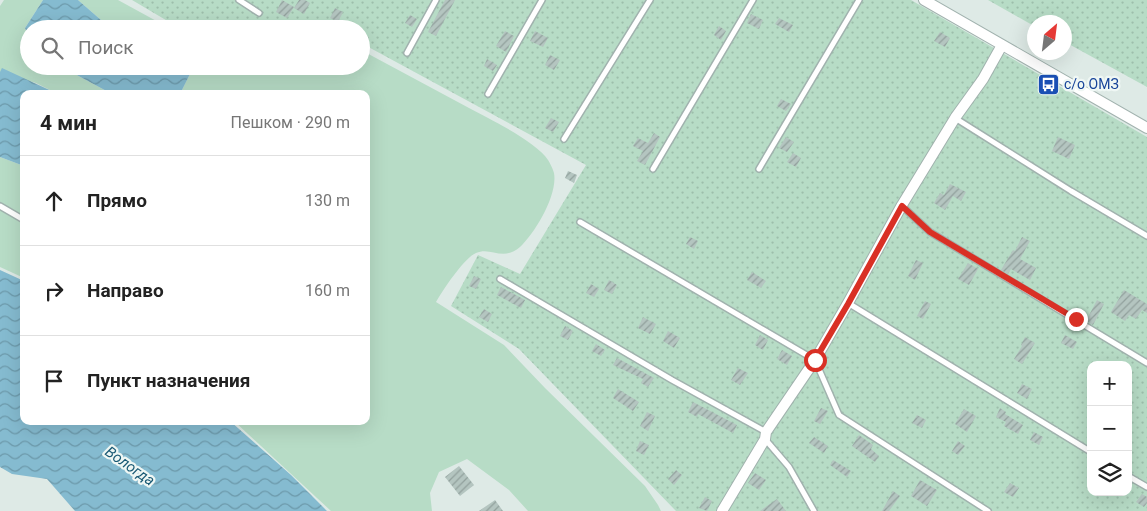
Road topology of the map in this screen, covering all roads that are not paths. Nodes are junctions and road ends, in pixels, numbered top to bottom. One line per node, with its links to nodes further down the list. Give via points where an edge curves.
1 (239, 0): 8 (lane)
2 (436, 0): 10 (lane)
3 (542, 0): 11 (lane)
4 (650, 0): 14 (lane)
5 (753, 0): 16 (lane)
6 (860, 0): 15 (lane)
7 (924, 0): 9 (street)
8 (259, 13)
9 (1002, 44): 12 (street, via 983,79); 13 (street)
10 (407, 53)
11 (488, 94)
12 (955, 118): 18 (street); 21 (lane)
13 (1147, 128)
14 (564, 139)
15 (759, 168)
16 (653, 169)
17 (0, 206): 19 (lane)
18 (902, 206): 23 (street); 25 (lane, via 930,232)
19 (20, 218)
20 (580, 222): 24 (lane)
21 (1147, 236)
22 (500, 279): 26 (lane)
23 (848, 304): 24 (street); 27 (lane)
24 (815, 360): 26 (street); 32 (lane, via 839,415)
25 (1147, 363)
26 (766, 435): 30 (street); 31 (lane)
27 (1089, 451)
28 (1132, 478): 29 (lane)
29 (1147, 487)
30 (722, 511)
31 (814, 511)
32 (988, 511)

